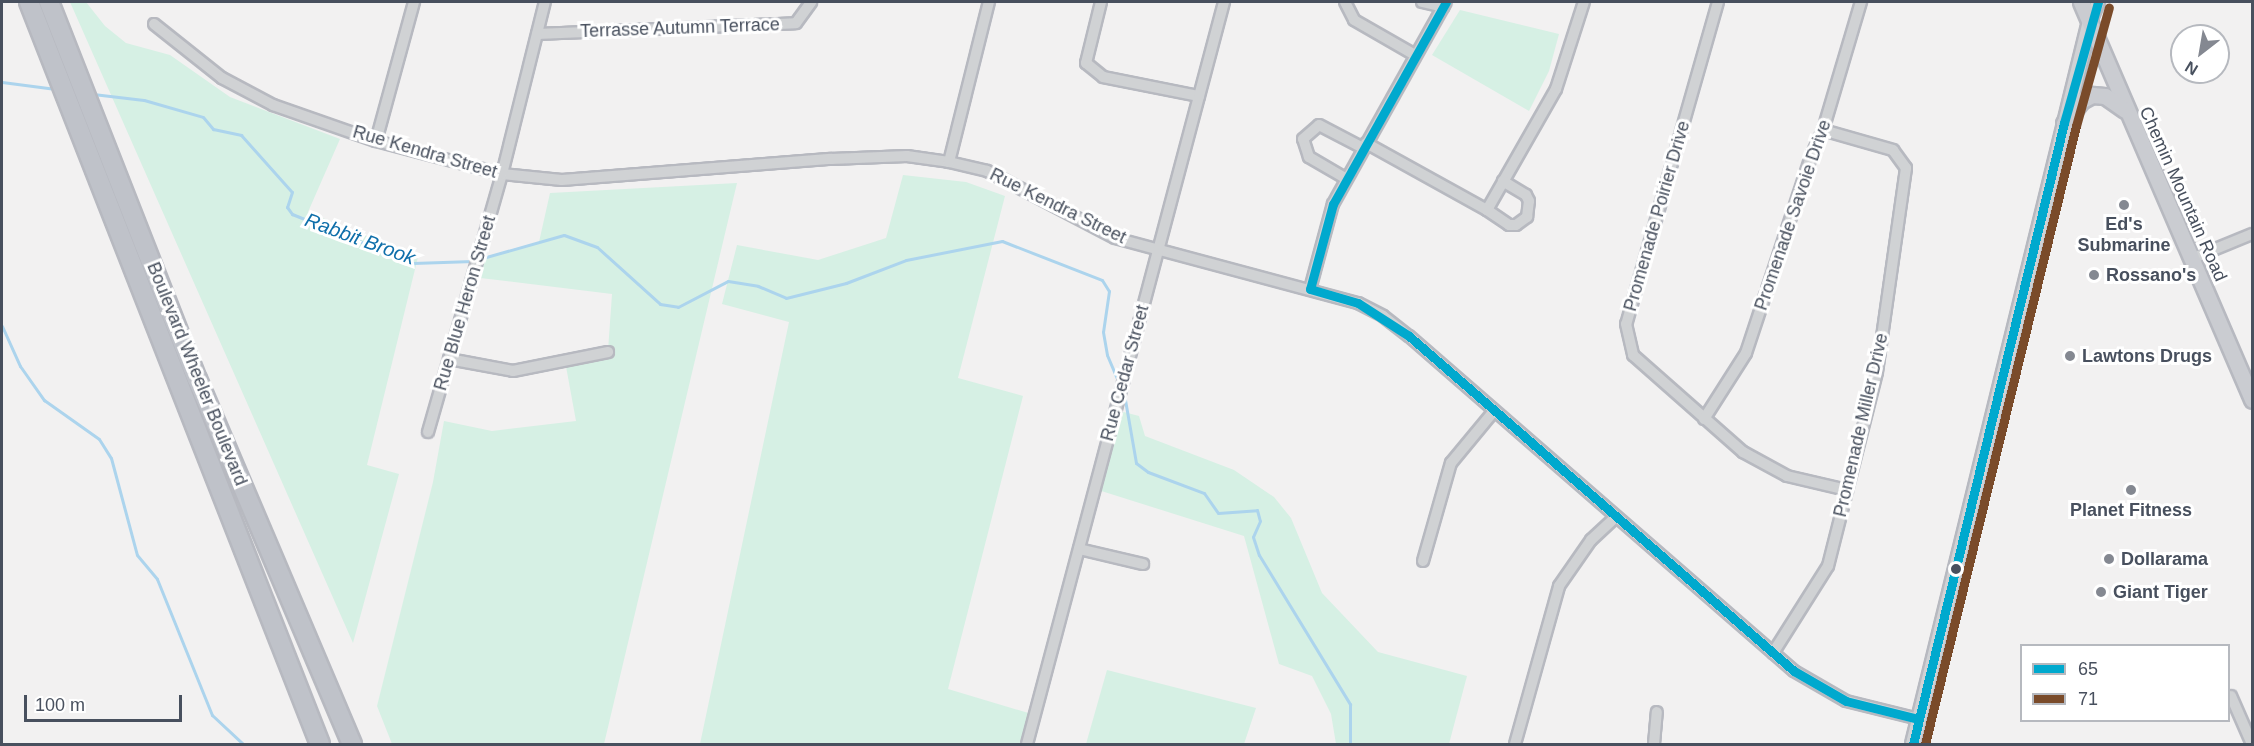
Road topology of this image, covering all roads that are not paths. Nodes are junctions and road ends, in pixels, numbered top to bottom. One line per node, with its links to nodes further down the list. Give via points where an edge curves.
1 (29, 2): 51 (highway, Boulevard Wheeler Boulevard)
2 (49, 2): 52 (highway, Boulevard Wheeler Boulevard, via 197,379)
3 (414, 2): 25 (street)
4 (544, 2): 19 (street, Rue Blue Heron Street)
5 (811, 2): 19 (street, Terrasse Autumn Terrace, via 796,23)
6 (989, 2): 27 (street)
7 (1101, 2): 21 (street, via 1086,63 1103,77)
8 (1224, 2): 21 (street, Rue Cedar Street)
9 (1345, 2): 20 (street, via 1354,20)
10 (1422, 2): 16 (street)
11 (1584, 2): 30 (street, via 1566,68)
12 (1718, 2): 40 (street, Promenade Poirier Drive, via 1626,324 1633,355)
13 (1860, 2): 24 (street, Promenade Savoie Drive)
14 (2081, 2): 17 (main road, Chemin Mountain Road)
15 (2098, 2): 17 (street)
16 (1445, 4): 20 (street)
17 (2090, 21): 22 (main road, Chemin Mountain Road); 23 (main road)
18 (154, 24): 25 (street, Rue Kendra Street, via 222,78 273,105)
19 (537, 34): 28 (street, Rue Blue Heron Street)
20 (1415, 55): 26 (street)
21 (1199, 96): 33 (street, Rue Cedar Street)
22 (2126, 111): 23 (main road, via 2105,96 2092,95 2081,101); 34 (main road, Chemin Mountain Road)
23 (2064, 123): 50 (main road)
24 (1823, 129): 40 (street, Promenade Savoie Drive, via 1746,353); 42 (street, Promenade Miller Drive, via 1893,150 1906,168 1877,372)
25 (376, 141): 28 (street, Rue Kendra Street)
26 (1365, 145): 29 (street); 29 (street, via 1319,125 1303,139 1309,157); 31 (street)
27 (949, 162): 28 (street, Rue Kendra Street, via 907,156 831,159 562,180); 33 (street, Rue Kendra Street, via 987,171 1115,238)
28 (502, 174): 37 (street, Rue Blue Heron Street)
29 (1345, 178): 35 (street, via 1333,204)
30 (1503, 181): 31 (street); 31 (street, via 1526,195 1527,217 1509,225)
31 (1487, 210)
32 (2253, 234): 34 (street)
33 (1158, 249): 35 (street, Rue Kendra Street); 44 (street, Rue Cedar Street)
34 (2191, 260): 38 (main road, Chemin Mountain Road)
35 (1310, 289): 39 (street, Rue Kendra Street, via 1383,316)
36 (608, 352): 37 (street, via 513,371)
37 (449, 359): 41 (street, Rue Blue Heron Street)
38 (2253, 400)
39 (1494, 411): 43 (street, Rue Kendra Street); 45 (street, via 1451,463)
40 (1704, 419): 42 (street, Promenade Poirier Drive, via 1743,452 1787,476)
41 (428, 432)
42 (1847, 490): 47 (street, Promenade Miller Drive, via 1828,566)
43 (1617, 517): 47 (street, Rue Kendra Street); 54 (street, via 1592,540 1559,586)
44 (1079, 549): 46 (street); 53 (street, Rue Cedar Street)
45 (1423, 561)
46 (1143, 564)
47 (1773, 653): 50 (street, Rue Kendra Street, via 1817,686 1846,701)
48 (2231, 696): 57 (street)
49 (1657, 712): 55 (street)
50 (1919, 719): 56 (main road)
51 (320, 744)
52 (351, 744)
53 (1027, 744)
54 (1515, 744)
55 (1654, 744)
56 (1913, 744)
57 (2252, 744)

